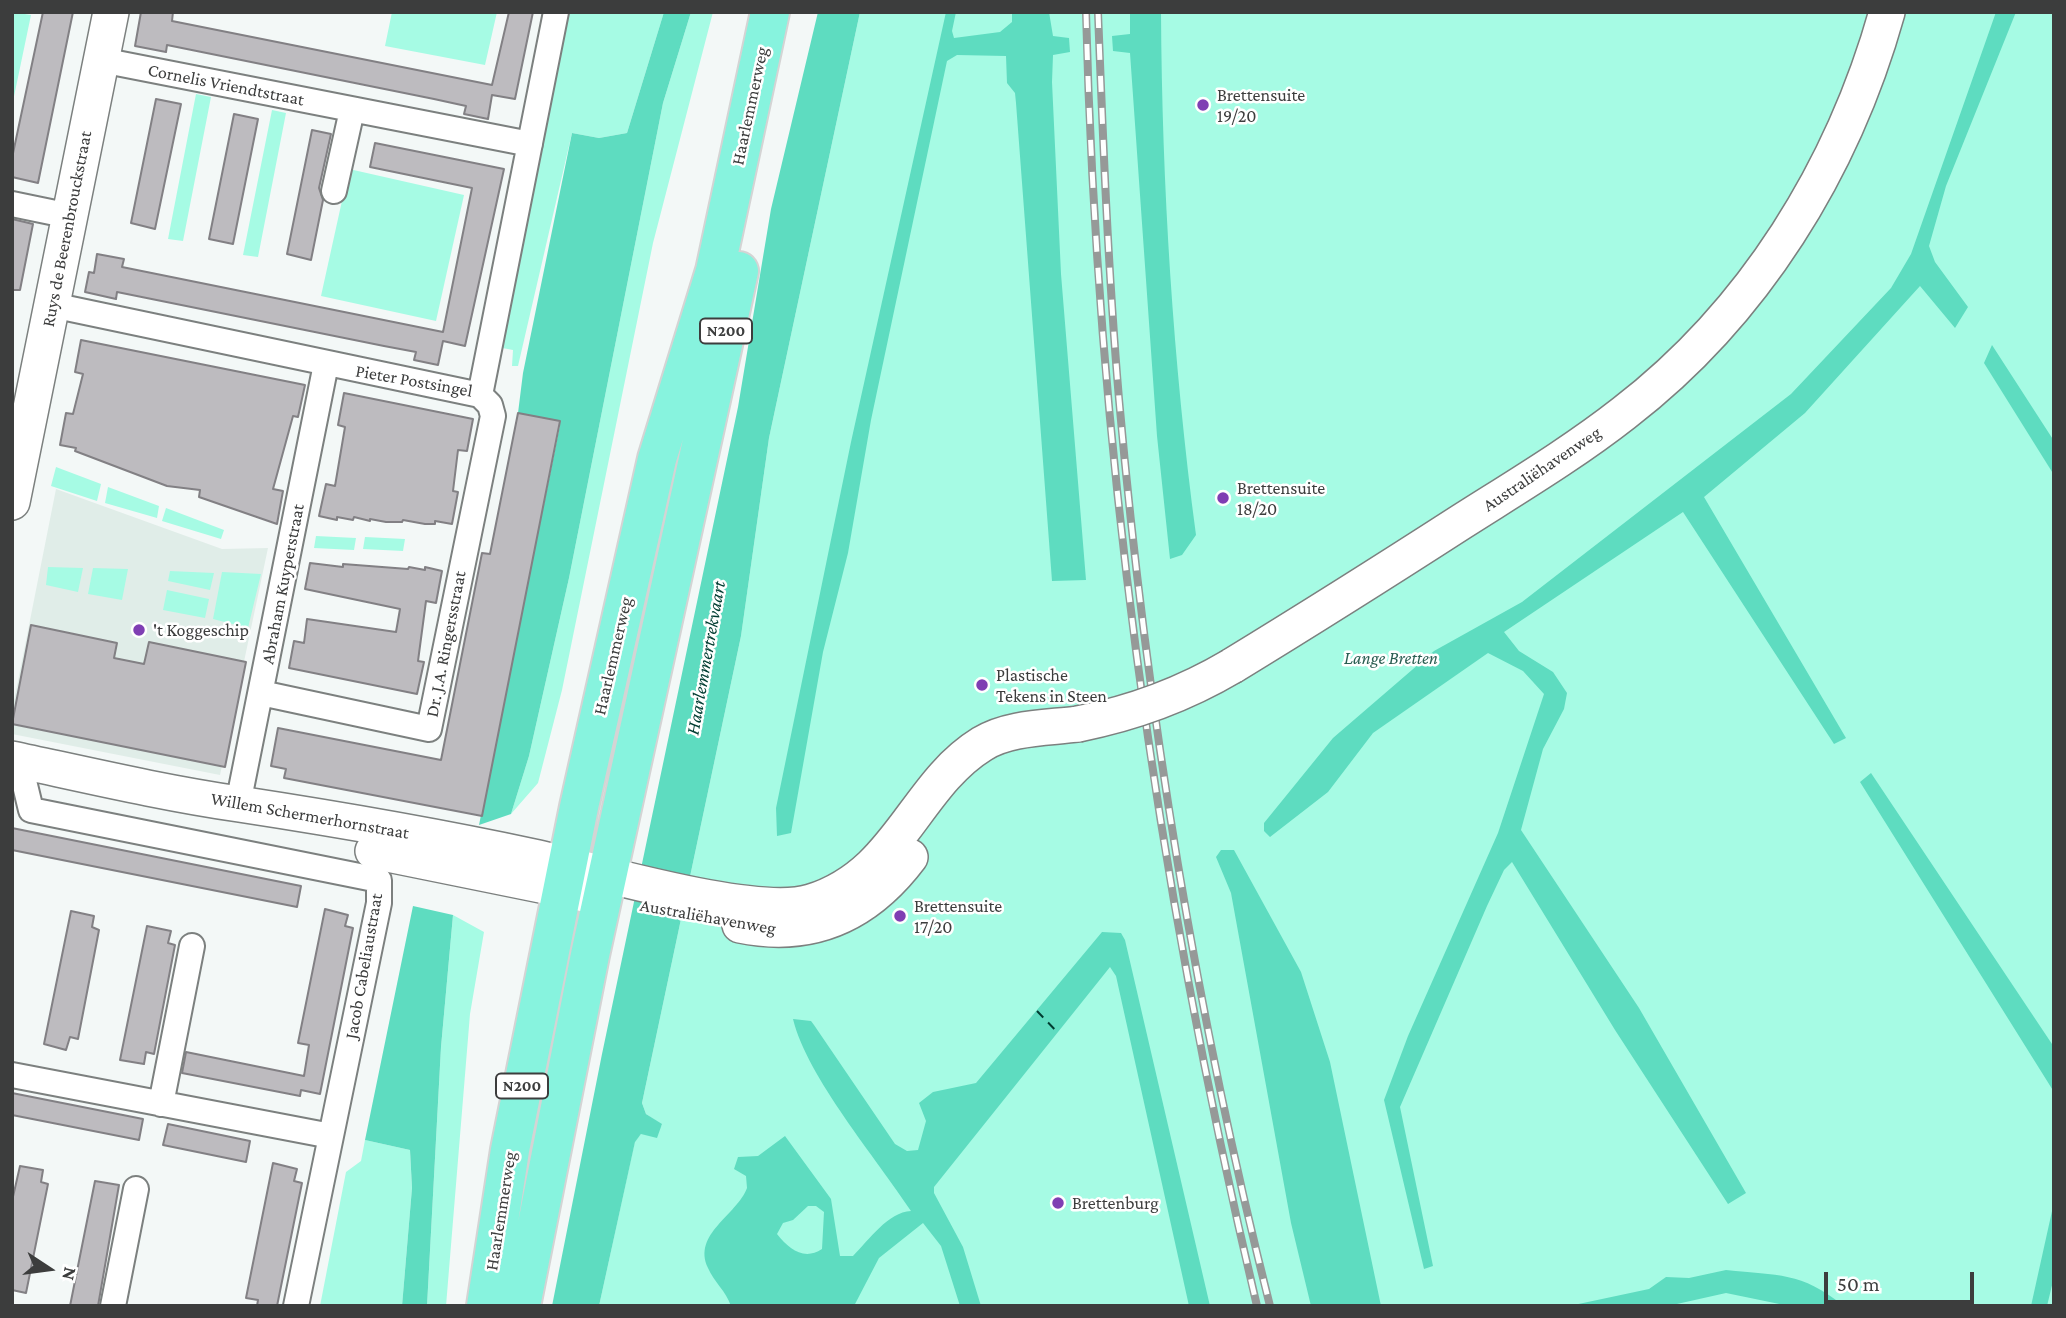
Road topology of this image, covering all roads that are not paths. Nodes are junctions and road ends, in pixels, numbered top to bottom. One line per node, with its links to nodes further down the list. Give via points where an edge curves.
1 (111, 12): 6 (street, Ruys de Beerenbrouckstraat)
2 (556, 12): 8 (street, Pieter Postsingel)
3 (770, 12): 19 (main road, Haarlemmerweg / N200, via 715,271 657,459)
4 (795, 12): 20 (main road, Haarlemmerweg / N200)
5 (1887, 12): 20 (street, Australiëhavenweg, bridge, via 1862,92 1815,191 1762,270 1707,337 1625,412 1564,456 1232,666 1166,701 1130,713 997,737 968,754 891,848 845,887 811,902 786,906 706,907)
6 (101, 60): 7 (street, Cornelis Vriendtstraat); 11 (street, Ruys de Beerenbrouckstraat)
7 (352, 110): 8 (street, Cornelis Vriendtstraat); 9 (street)
8 (530, 144): 14 (street, Pieter Postsingel)
9 (334, 191)
10 (12, 204): 11 (street)
11 (69, 216): 12 (street, Ruys de Beerenbrouckstraat)
12 (52, 305): 13 (street, Pieter Postsingel); 15 (street, Ruys de Beerenbrouckstraat)
13 (326, 364): 14 (street, Pieter Postsingel); 16 (street, Abraham Kuyperstraat)
14 (480, 395): 16 (street, Dr. J.A. Ringersstraat, via 494,416 429,729)
15 (12, 502)
16 (261, 693): 18 (street, Abraham Kuyperstraat)
17 (19, 770): 18 (street, Willem Schermerhornstraat); 19 (street, Willem Schermerhornstraat); 24 (street, Jacob Cabeliaustraat, via 31,810 379,880 379,903)
18 (238, 804): 19 (street, Willem Schermerhornstraat, via 289,810)
19 (564, 877): 20 (street, Willem Schermerhornstraat); 28 (main road, Haarlemmerweg / N200, via 510,1150)
20 (616, 888): 29 (main road, Haarlemmerweg / N200)
21 (192, 946): 23 (street)
22 (12, 1075): 23 (street)
23 (161, 1104): 24 (street)
24 (331, 1136): 27 (street, Jacob Cabeliaustraat)
25 (136, 1189): 26 (street)
26 (113, 1306)
27 (296, 1306)
28 (486, 1306)
29 (521, 1306)

